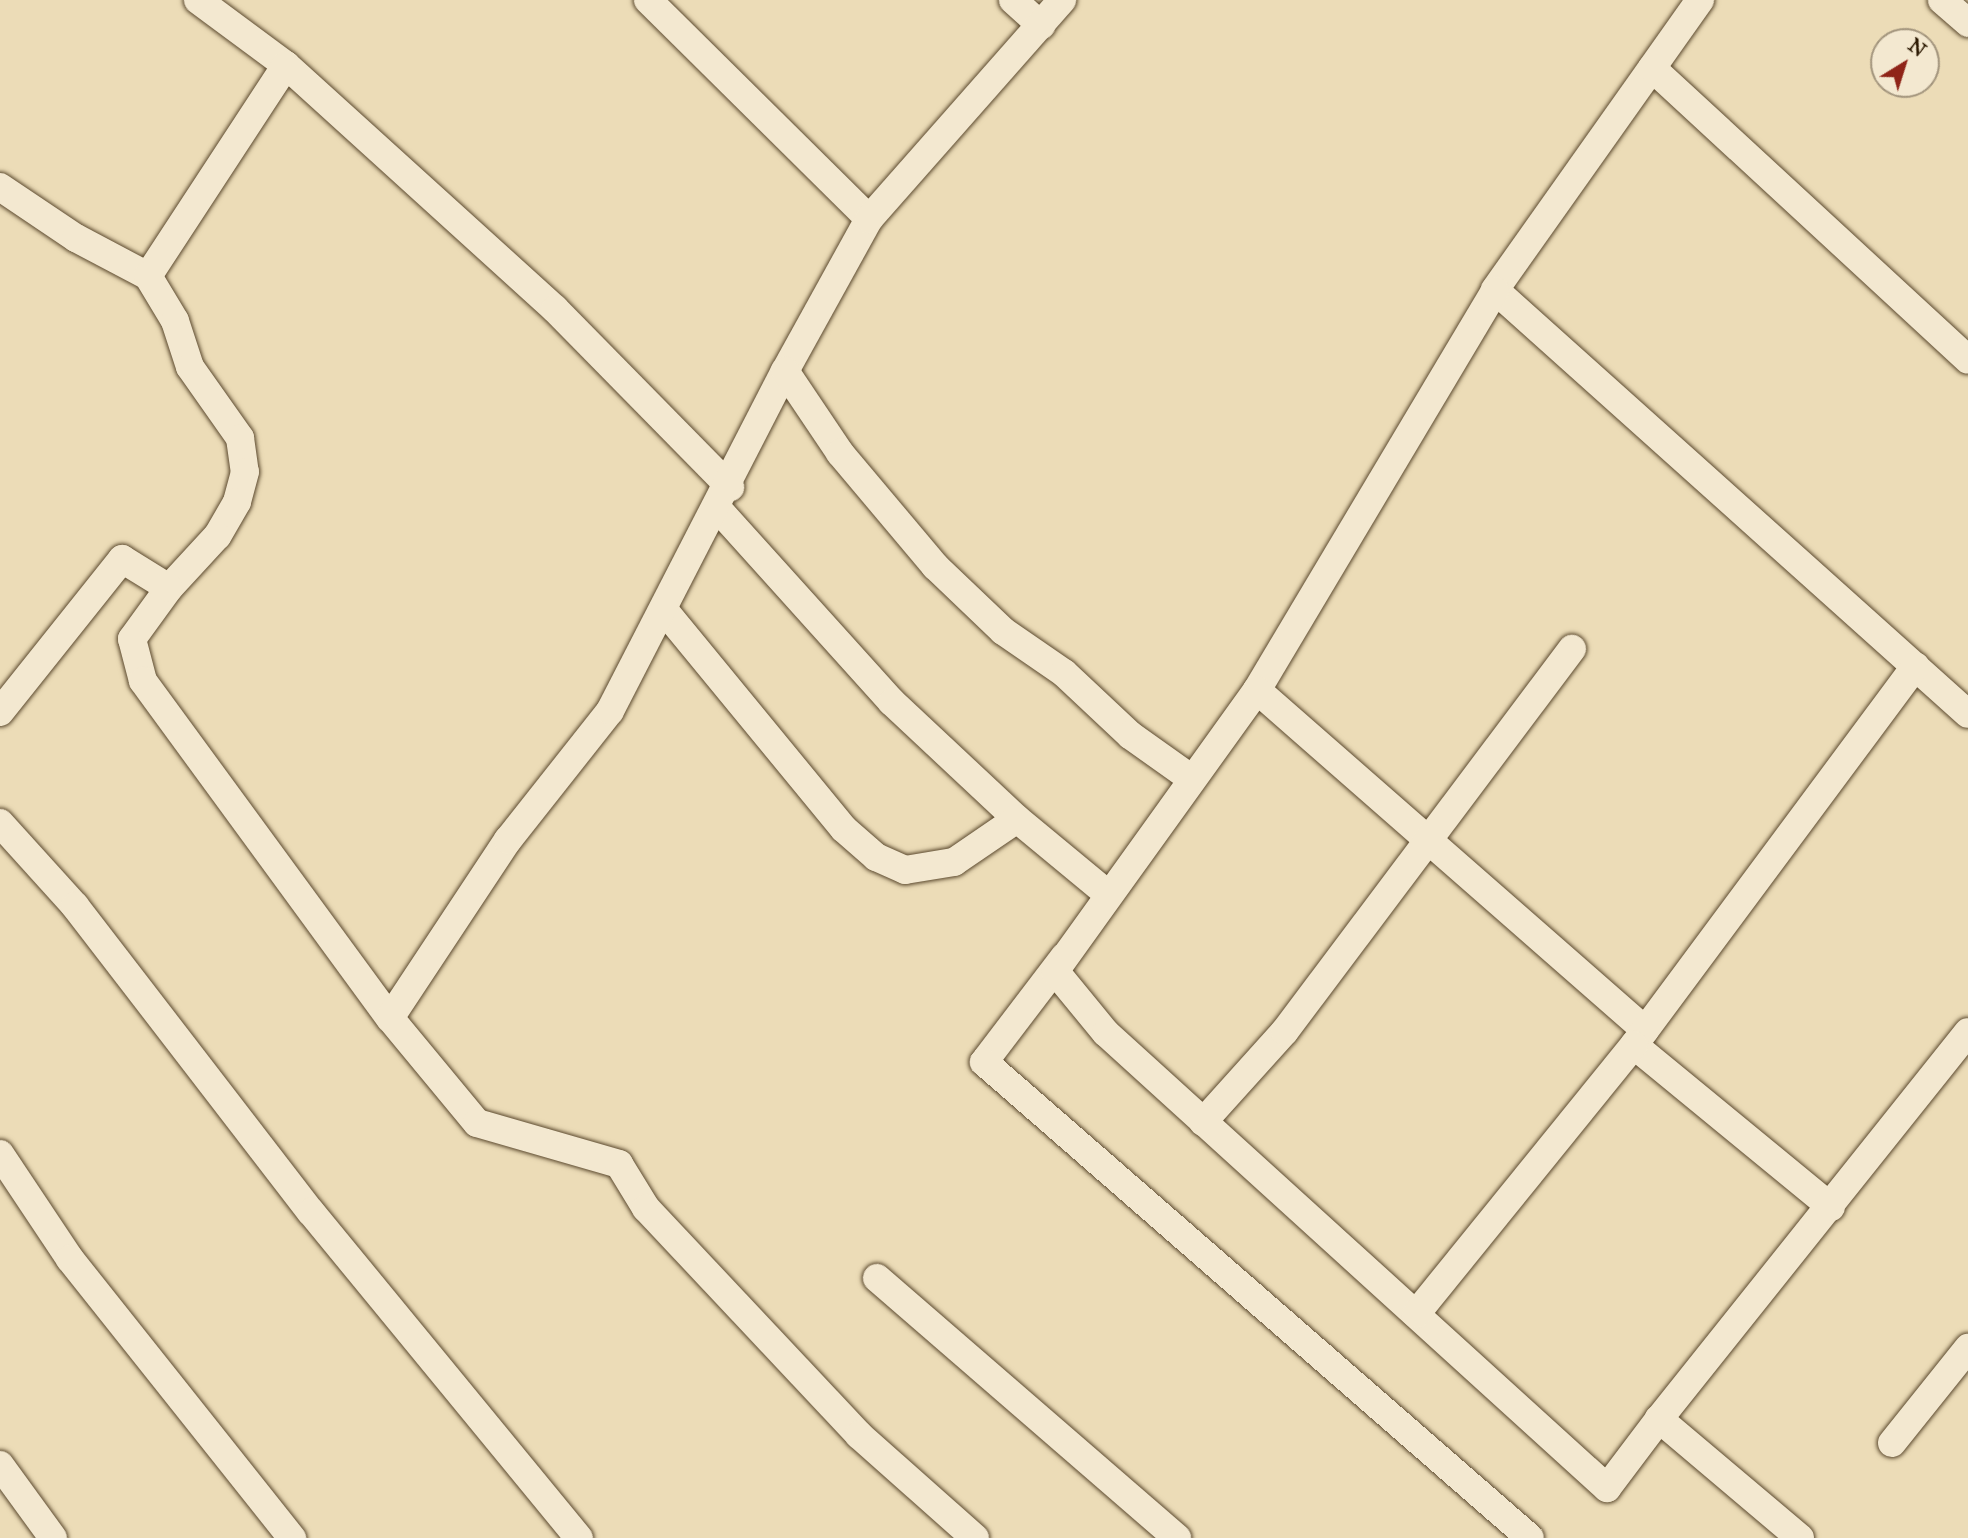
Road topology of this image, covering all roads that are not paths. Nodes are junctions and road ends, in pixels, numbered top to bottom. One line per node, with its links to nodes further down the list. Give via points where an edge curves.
1 (198, 0): 9 (street)
2 (648, 0): 12 (street)
3 (1013, 0): 8 (street)
4 (1062, 0): 8 (street)
5 (1700, 0): 10 (street)
6 (1942, 0): 7 (street)
7 (1968, 23)
8 (1041, 25): 12 (street)
9 (286, 65): 13 (street); 17 (street, via 555,309)
10 (1652, 68): 14 (street); 15 (street)
11 (0, 187): 13 (street, via 76,238)
12 (869, 219): 16 (street)
13 (148, 276): 18 (street, via 175,321 190,367 240,438 245,472 237,502 217,537)
14 (1495, 290): 21 (street); 22 (street)
15 (1968, 360)
16 (785, 371): 17 (street); 25 (street, via 840,453 935,566 1003,631 1064,673 1130,735)
17 (724, 498): 19 (street); 26 (street, via 892,702)
18 (169, 588): 23 (street, via 122,559); 31 (street, via 132,639 143,681)
19 (664, 610): 26 (street, via 844,829 876,857 905,870 945,864); 31 (street, via 610,711 508,840)
20 (1572, 649): 28 (street)
21 (1915, 666): 24 (street); 33 (street)
22 (1256, 690): 25 (street); 28 (street)
23 (0, 712)
24 (1968, 713)
25 (1192, 779): 29 (street)
26 (1017, 819): 29 (street)
27 (0, 823): 45 (street, via 75,906 311,1212)
28 (1426, 840): 33 (street); 34 (street, via 1285,1031)
29 (1109, 895): 30 (street)
30 (1064, 957): 34 (street, via 1055,971 1106,1033); 48 (street, via 984,1062)
31 (390, 1018): 46 (street, via 478,1123 619,1164 646,1208 859,1435)
32 (1968, 1032): 36 (street)
33 (1639, 1037): 36 (street); 38 (street)
34 (1203, 1122): 38 (street)
35 (0, 1154): 44 (street, via 70,1259)
36 (1831, 1207): 40 (street)
37 (877, 1278): 47 (street)
38 (1416, 1314): 40 (street, via 1607,1488)
39 (1968, 1348): 41 (street)
40 (1659, 1419): 49 (street)
41 (1892, 1443)
42 (0, 1465): 43 (street)
43 (53, 1538)
44 (292, 1538)
45 (579, 1538)
46 (975, 1538)
47 (1177, 1538)
48 (1530, 1538)
49 (1800, 1538)

